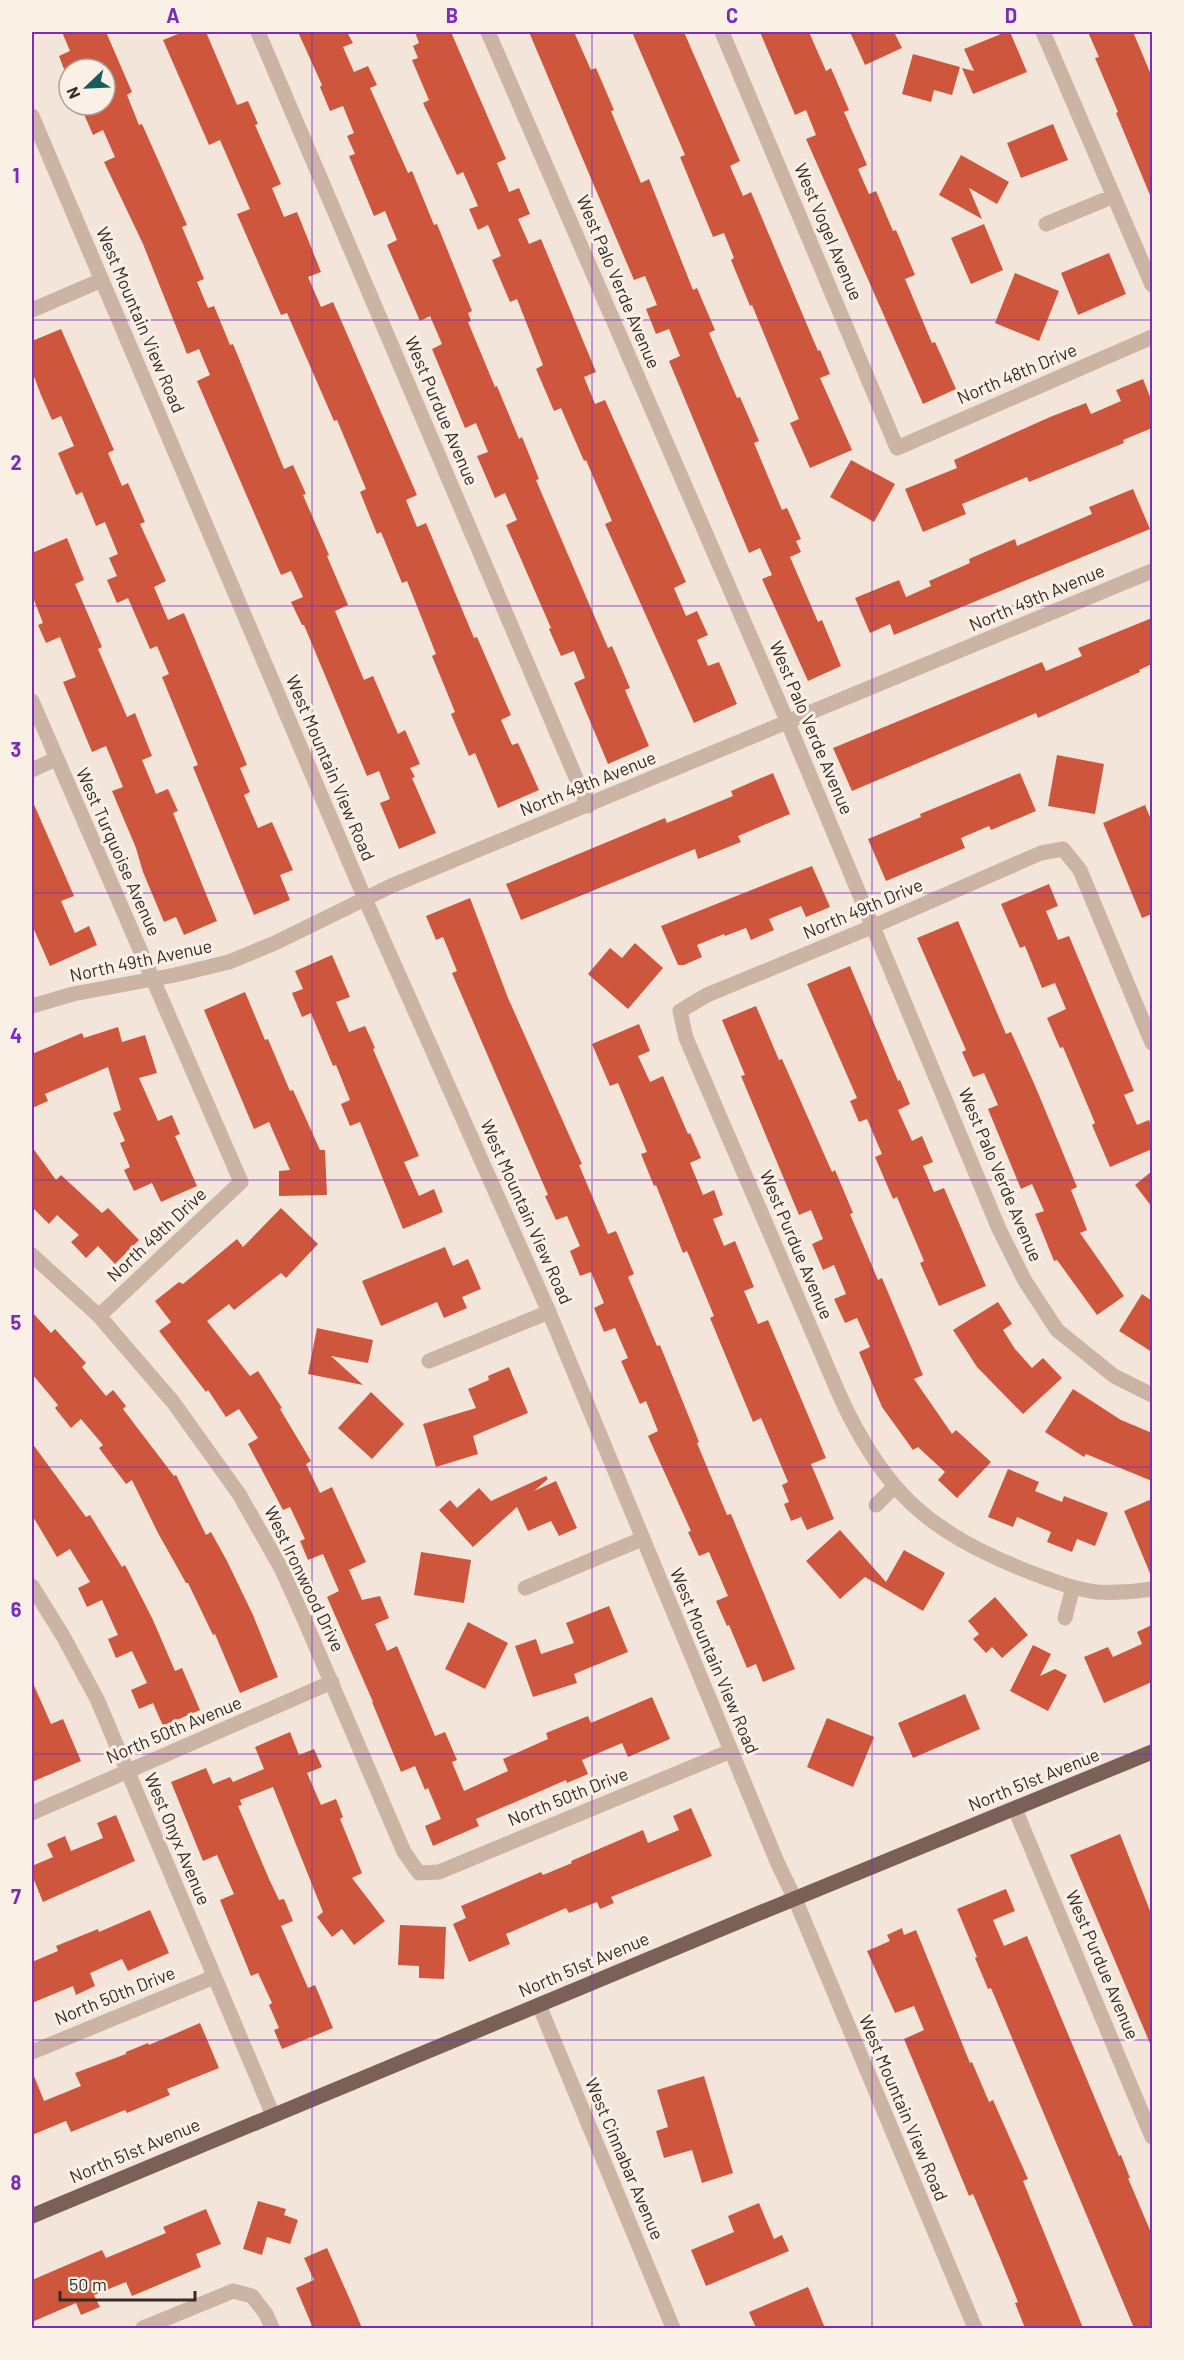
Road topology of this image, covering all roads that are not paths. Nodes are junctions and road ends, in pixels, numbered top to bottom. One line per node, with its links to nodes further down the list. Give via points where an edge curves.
1 (258, 32): 18 (street, West Purdue Avenue)
2 (488, 32): 15 (street, West Palo Verde Avenue)
3 (722, 32): 12 (street, West Vogel Avenue)
4 (1043, 32): 6 (street)
5 (32, 116): 8 (street, West Mountain View Road)
6 (1114, 196): 7 (street); 9 (street)
7 (1046, 224)
8 (102, 280): 10 (street); 19 (street, West Mountain View Road)
9 (1152, 285)
10 (32, 310)
11 (1152, 337): 12 (street, North 48th Drive)
12 (897, 448)
13 (1152, 571): 15 (street, North 49th Avenue)
14 (32, 702): 16 (street, West Turquoise Avenue)
15 (788, 723): 18 (street, North 49th Avenue); 20 (street, West Palo Verde Avenue)
16 (56, 759): 17 (street); 21 (street, West Turquoise Avenue)
17 (32, 770)
18 (588, 806): 19 (street, North 49th Avenue)
19 (365, 899): 21 (street, North 49th Avenue, via 229,962); 27 (street, West Mountain View Road)
20 (874, 926): 23 (street, North 49th Drive, via 707,995); 24 (street, North 49th Drive, via 1041,853 1063,849 1080,870); 30 (street, West Palo Verde Avenue, via 999,1229 1025,1281 1057,1330 1114,1376)
21 (153, 980): 22 (street, North 49th Avenue, via 73,994); 25 (street, West Turquoise Avenue)
22 (32, 1006)
23 (680, 1011): 31 (street, West Purdue Avenue, via 686,1038 836,1387 852,1422)
24 (1152, 1044)
25 (242, 1182): 28 (street, North 49th Drive)
26 (32, 1255): 28 (street, West Ironwood Drive)
27 (549, 1312): 29 (street); 33 (street, West Mountain View Road)
28 (99, 1316): 39 (street, West Ironwood Drive, via 173,1402 239,1494 281,1568)
29 (429, 1361)
30 (1152, 1395)
31 (895, 1486): 32 (street); 35 (street, West Purdue Avenue, via 955,1537 1004,1562)
32 (876, 1505)
33 (642, 1539): 36 (street); 40 (street, West Mountain View Road)
34 (32, 1586): 42 (street, West Onyx Avenue, via 97,1699)
35 (1073, 1587): 37 (street, via 1097,1592); 38 (street)
36 (525, 1588)
37 (1152, 1589)
38 (1065, 1618)
39 (332, 1682): 42 (street, North 50th Avenue); 45 (street, West Ironwood Drive, via 404,1852)
40 (731, 1751): 45 (street, North 50th Drive, via 439,1872); 46 (street, West Mountain View Road)
41 (1152, 1752): 43 (main road, North 51st Avenue)
42 (127, 1771): 44 (street, North 50th Avenue); 47 (street, West Onyx Avenue)
43 (1015, 1809): 46 (main road, North 51st Avenue); 51 (street, West Purdue Avenue)
44 (32, 1813)
45 (419, 1873)
46 (795, 1899): 48 (main road, North 51st Avenue); 56 (street, West Mountain View Road)
47 (214, 1977): 49 (street, North 50th Drive); 50 (street, West Onyx Avenue)
48 (539, 2005): 50 (main road, North 51st Avenue); 55 (street, West Cinnabar Avenue)
49 (32, 2052)
50 (273, 2115): 52 (main road, North 51st Avenue)
51 (1152, 2137)
52 (32, 2216)
53 (143, 2328): 54 (street, via 232,2291 252,2296)
54 (272, 2328)
55 (673, 2328)
56 (975, 2328)

